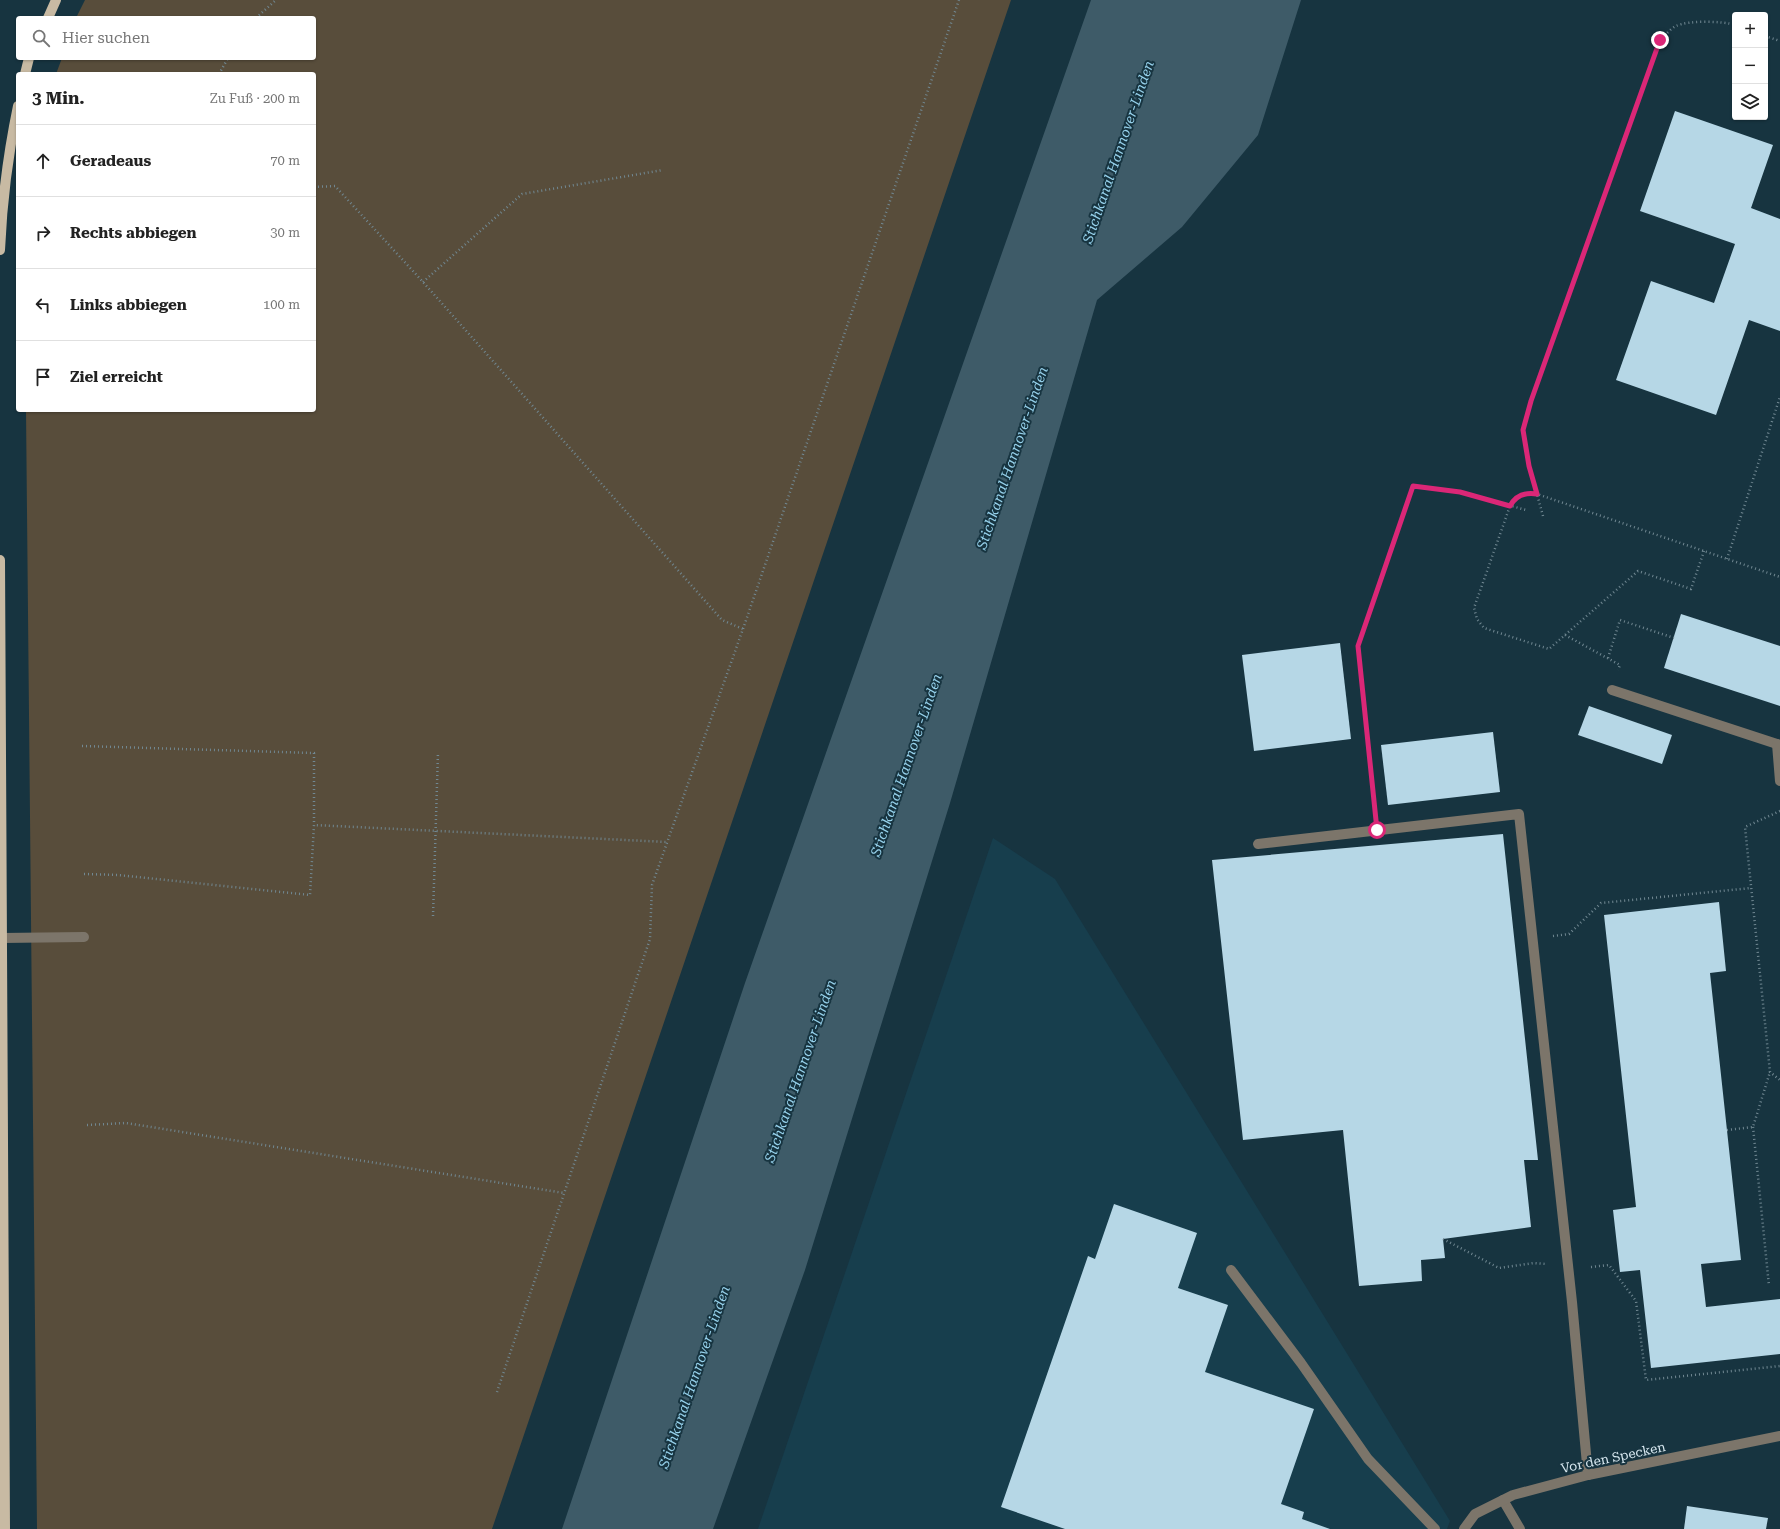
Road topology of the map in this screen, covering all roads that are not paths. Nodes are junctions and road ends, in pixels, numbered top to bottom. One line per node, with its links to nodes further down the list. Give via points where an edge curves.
1 (56, 0): 2 (main road)
2 (49, 16)
3 (28, 60): 4 (main road)
4 (26, 72)
5 (16, 115): 6 (main road, via 1,217)
6 (0, 250)
7 (0, 560): 13 (main road)
8 (1612, 690): 9 (street)
9 (1779, 744): 10 (street)
10 (1780, 781)
11 (1258, 844): 16 (street, via 1519,814)
12 (84, 937): 13 (street)
13 (2, 938): 18 (main road)
14 (1231, 1270): 19 (street, via 1301,1363 1368,1459)
15 (1780, 1436): 16 (street, Vor den Specken)
16 (1588, 1475): 17 (street, Vor den Specken)
17 (1503, 1500): 20 (street, Vor den Specken, via 1475,1514); 21 (street)
18 (5, 1529)
19 (1435, 1529)
20 (1464, 1529)
21 (1520, 1529)

